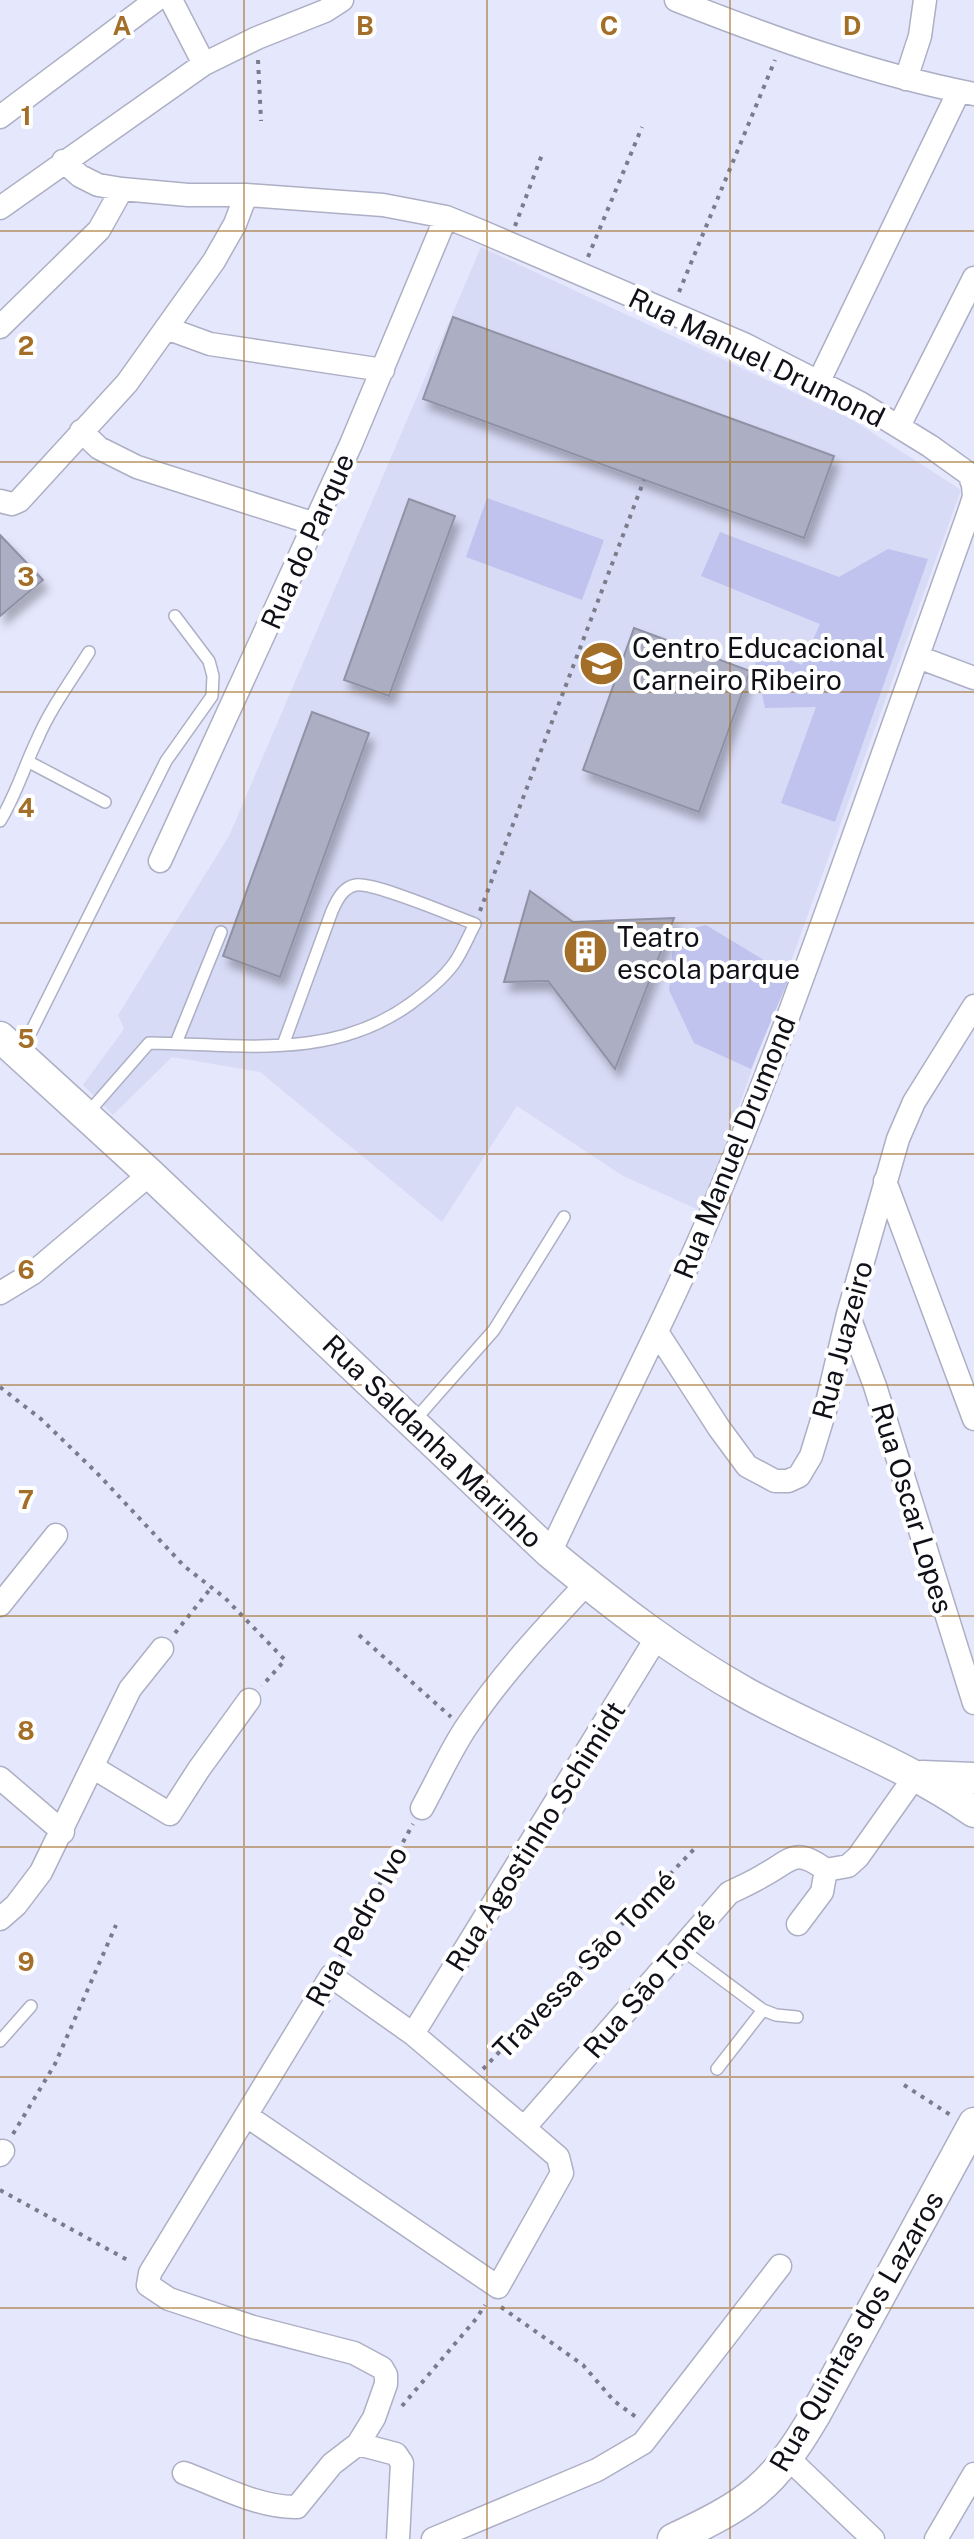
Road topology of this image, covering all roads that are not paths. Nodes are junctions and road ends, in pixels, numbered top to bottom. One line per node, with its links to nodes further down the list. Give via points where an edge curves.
1 (156, 0): 9 (street)
2 (171, 0): 6 (street)
3 (342, 0): 6 (street)
4 (676, 0): 7 (street, via 783,42)
5 (925, 0): 7 (street)
6 (204, 64): 10 (street)
7 (906, 79): 8 (street)
8 (966, 92): 19 (street)
9 (0, 117)
10 (63, 161): 11 (street, Rua Manuel Drumond, via 98,185); 13 (street)
11 (122, 189): 12 (street, Rua Manuel Drumond); 16 (street, via 99,230)
12 (246, 195): 14 (street, Rua Manuel Drumond, via 383,205); 17 (street, via 214,261)
13 (0, 208)
14 (446, 217): 18 (street, Rua do Parque); 19 (street, Rua Manuel Drumond)
15 (974, 278): 20 (street)
16 (0, 327)
17 (166, 328): 18 (street, via 210,344); 21 (street, via 127,383)
18 (383, 370): 23 (street, Rua do Parque)
19 (819, 381): 20 (street, Rua Manuel Drumond)
20 (899, 426): 26 (street, Rua Manuel Drumond, via 969,474 974,497)
21 (81, 431): 22 (street, via 19,501); 23 (street, via 99,448 137,467)
22 (0, 501)
23 (315, 524): 31 (street, Rua do Parque)
24 (175, 616): 36 (lane, via 209,661 212,696 166,761)
25 (89, 652): 28 (lane, via 48,717)
26 (918, 657): 27 (street); 43 (street, Rua Manuel Drumond, via 771,1063)
27 (974, 678)
28 (29, 762): 29 (lane); 30 (lane)
29 (105, 802)
30 (0, 821)
31 (160, 861)
32 (221, 932): 34 (lane)
33 (974, 1006): 39 (street, Rua Juazeiro, via 914,1102)
34 (176, 1043): 35 (lane); 37 (lane, via 149,1043)
35 (283, 1045): 35 (lane, via 335,1040 397,1013 454,963 475,924 379,889 349,887 332,911)
36 (10, 1046): 37 (main road, Rua Saldanha Marinho)
37 (86, 1116): 38 (main road, Rua Saldanha Marinho)
38 (150, 1174): 41 (street, via 33,1273); 45 (main road, Rua Saldanha Marinho)
39 (885, 1181): 42 (street, Rua Juazeiro); 44 (street)
40 (564, 1217): 45 (lane, via 494,1330)
41 (0, 1293)
42 (848, 1314): 43 (street, Rua Juazeiro, via 811,1456 803,1471 788,1481 762,1476 740,1459); 53 (street, Rua Oscar Lopes)
43 (657, 1332): 47 (street, Rua Manuel Drumond)
44 (974, 1419)
45 (412, 1423): 47 (main road, Rua Saldanha Marinho)
46 (56, 1535): 49 (street)
47 (550, 1553): 48 (main road, Rua Saldanha Marinho)
48 (587, 1583): 50 (main road, Rua Saldanha Marinho); 58 (street, via 526,1648 465,1729)
49 (0, 1605)
50 (657, 1637): 57 (main road, Rua Saldanha Marinho); 68 (street, Rua Agostinho Schimidt)
51 (162, 1649): 54 (street, via 130,1689)
52 (249, 1700): 54 (street, via 170,1814)
53 (974, 1703)
54 (94, 1768): 60 (street)
55 (0, 1778): 60 (street)
56 (974, 1778): 57 (main road, Rua Saldanha Marinho)
57 (909, 1785): 59 (main road, Rua Saldanha Marinho); 61 (street, via 858,1857 848,1866)
58 (422, 1808)
59 (974, 1812)
60 (63, 1832): 62 (street, via 41,1872)
61 (826, 1870): 63 (street, via 822,1892); 64 (street, Rua Sāo Tomé, via 812,1859 788,1857 729,1893)
62 (0, 1919)
63 (798, 1924)
64 (680, 1948): 66 (lane); 73 (street, Rua Sāo Tomé)
65 (31, 2006): 69 (lane)
66 (763, 2010): 67 (lane); 70 (lane)
67 (797, 2017)
68 (413, 2034): 71 (street, Rua Pedro Ivo, via 331,1976); 73 (street)
69 (0, 2041)
70 (717, 2069)
71 (247, 2116): 73 (street, via 494,2292 562,2173 558,2157); 75 (street, Rua Pedro Ivo, via 149,2279 169,2299 354,2353 382,2368 386,2384)
72 (966, 2122): 76 (main road, Rua Quintas dos Lazaros)
73 (524, 2128)
74 (780, 2266): 80 (street, via 643,2443 597,2470)
75 (358, 2444): 77 (street, via 332,2464 297,2507); 79 (street, via 396,2454 402,2463)
76 (788, 2458): 81 (main road, Rua Quintas dos Lazaros, via 752,2497); 82 (street)
77 (184, 2473)
78 (974, 2474): 83 (street)
79 (398, 2539)
80 (433, 2539)
81 (673, 2539)
82 (873, 2539)
83 (936, 2539)

